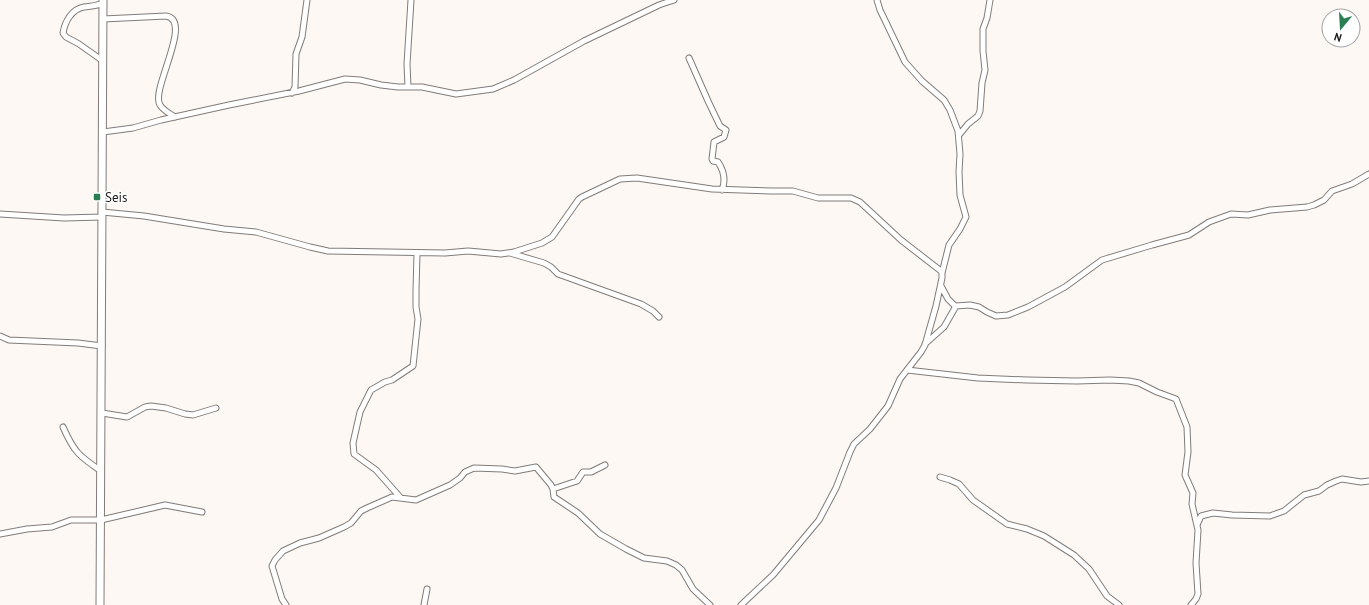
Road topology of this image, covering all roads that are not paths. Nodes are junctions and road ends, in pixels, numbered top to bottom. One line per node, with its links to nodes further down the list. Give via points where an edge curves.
1 (307, 0): 11 (street, via 304,27 296,54 295,87)
2 (411, 0): 10 (street)
3 (674, 0): 10 (street, via 584,41 493,89 456,94 422,87)
4 (877, 0): 14 (street, via 905,62 944,100)
5 (990, 0): 14 (street, via 983,33 985,70 980,111)
6 (103, 1): 7 (street); 9 (street, via 74,13 68,19 63,33)
7 (103, 19): 9 (street); 12 (street, via 170,16 173,19 175,26 172,52 158,100 160,106)
8 (689, 58): 16 (street, via 720,126 726,130 724,137 714,142 712,159 718,162 722,170)
9 (103, 61): 13 (street)
10 (408, 87): 11 (street, via 341,79)
11 (292, 92): 12 (street)
12 (175, 117): 13 (street, via 133,128)
13 (102, 132): 18 (street)
14 (959, 135): 21 (street, via 960,195 966,217 949,245)
15 (1369, 174): 23 (street, via 1332,191 1324,200 1314,205 1248,215 1231,214 1209,222 1189,235 1102,260 1064,287 1008,315 996,316 970,305)
16 (722, 190): 20 (street, via 620,178 579,199 552,237 537,245); 21 (street, via 793,191 818,198 851,198 860,202 900,240)
17 (0, 214): 18 (street, via 64,218)
18 (102, 214): 19 (street, via 144,216 256,232 322,250); 27 (street)
19 (417, 252): 20 (street); 37 (street, via 418,319 413,366 371,390 360,412 353,443 354,454 376,470)
20 (509, 253): 24 (street, via 544,263 558,274 641,304)
21 (942, 273): 22 (street)
22 (941, 286): 23 (street, via 948,299); 26 (street)
23 (956, 306): 26 (street, via 944,327)
24 (659, 317)
25 (0, 336): 27 (street, via 8,340)
26 (925, 345): 28 (street)
27 (102, 346): 30 (street)
28 (907, 370): 40 (street, via 978,378 1129,381 1174,397 1187,427 1188,452 1185,475 1193,493 1192,504); 47 (street, via 897,384 888,406 854,444 836,488 819,520 773,575)
29 (216, 408): 30 (street, via 193,415 151,406 127,417)
30 (102, 413): 33 (street)
31 (63, 427): 33 (street, via 75,451)
32 (605, 465): 36 (street, via 591,472 582,472 577,481)
33 (101, 471): 39 (street)
34 (940, 477): 48 (street, via 959,484 973,500 1007,524 1050,539 1074,554 1089,569 1107,596)
35 (1369, 480): 40 (street, via 1361,482 1342,479 1330,483 1319,491 1304,495 1284,511 1270,516 1232,516 1214,513 1201,516)
36 (553, 489): 37 (street, via 536,467 515,471 474,468 465,472 456,482 436,492 414,500); 46 (street, via 554,497 578,513 600,534 636,555 676,565 682,570 693,589)
37 (400, 497): 44 (street, via 392,497 364,510 351,523 283,551 272,566)
38 (202, 512): 39 (street, via 165,505)
39 (101, 520): 41 (street, via 71,520 52,527); 43 (street)
40 (1197, 526): 49 (street, via 1198,594)
41 (0, 534)
42 (427, 589): 45 (street)
43 (100, 605)
44 (286, 605)
45 (424, 605)
46 (710, 605)
47 (741, 605)
48 (1119, 605)
49 (1191, 605)

